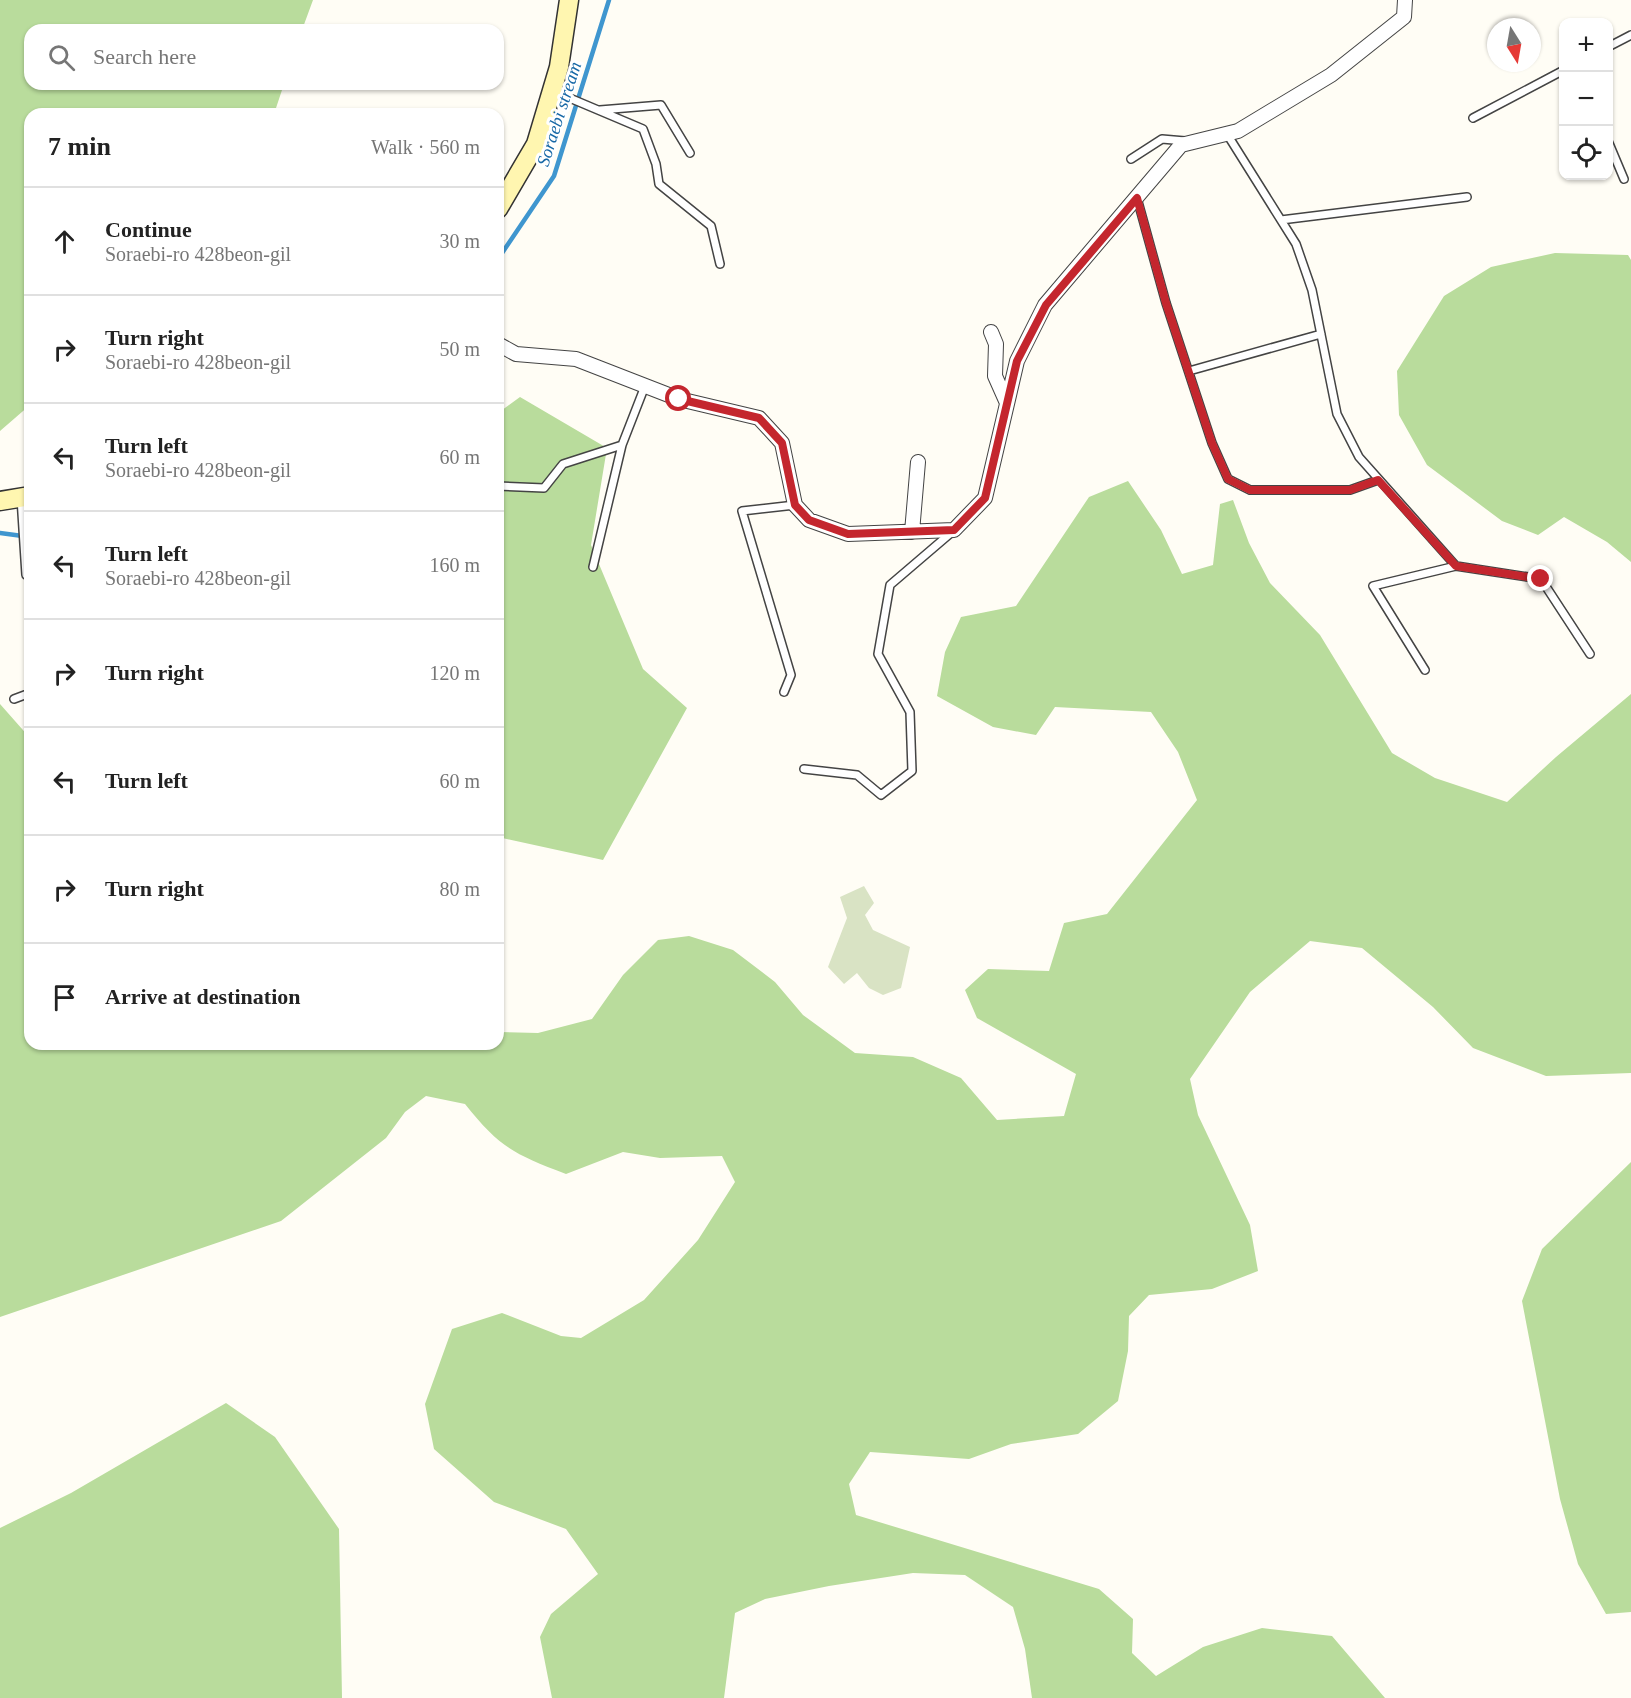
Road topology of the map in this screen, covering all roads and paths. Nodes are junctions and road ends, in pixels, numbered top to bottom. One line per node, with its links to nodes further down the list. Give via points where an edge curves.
1 (569, 0): 6 (street, via 559,67)
2 (1405, 0): 9 (street, via 1404,17 1330,75)
3 (1631, 35): 4 (lane)
4 (1613, 44)
5 (1559, 72): 8 (lane)
6 (560, 94): 7 (lane); 17 (street)
7 (598, 110): 11 (lane, via 661,105); 19 (lane, via 643,129 659,184 711,226)
8 (1473, 118)
9 (1227, 134): 10 (street); 18 (lane)
10 (1196, 142): 13 (lane, via 1162,139); 16 (street, via 1181,146)
11 (690, 153)
12 (1613, 153): 14 (lane)
13 (1131, 159)
14 (1624, 178)
15 (1467, 197): 18 (lane)
16 (1137, 198): 23 (lane); 25 (street, via 1046,305 1017,361)
17 (504, 199)
18 (1281, 220): 21 (lane, via 1296,244 1312,290)
19 (720, 264)
20 (991, 332): 25 (street, via 996,344 995,376)
21 (1321, 334): 23 (lane); 28 (lane, via 1337,414 1359,457)
22 (504, 347): 24 (street, via 516,354 576,359)
23 (1189, 371): 28 (lane, via 1228,479 1250,490 1350,490)
24 (645, 386): 26 (lane); 33 (street, via 679,399 759,418 782,443)
25 (1007, 403): 34 (street, via 985,498)
26 (622, 445): 29 (lane, via 563,464 544,488); 38 (lane)
27 (918, 462): 35 (street)
28 (1378, 480): 37 (lane)
29 (504, 486)
30 (24, 497): 31 (street)
31 (0, 501)
32 (24, 504): 36 (lane)
33 (795, 505): 35 (street, via 809,520 848,534); 41 (lane, via 742,511 791,675)
34 (954, 530): 35 (street); 44 (lane, via 890,585 878,654 910,712 912,771 881,795 856,776)
35 (912, 532)
36 (24, 547)
37 (1456, 566): 39 (lane, via 1541,579); 40 (lane, via 1373,586)
38 (593, 567)
39 (1590, 654)
40 (1425, 670)
41 (784, 692)
42 (24, 695): 43 (lane)
43 (14, 699)
44 (804, 769)

